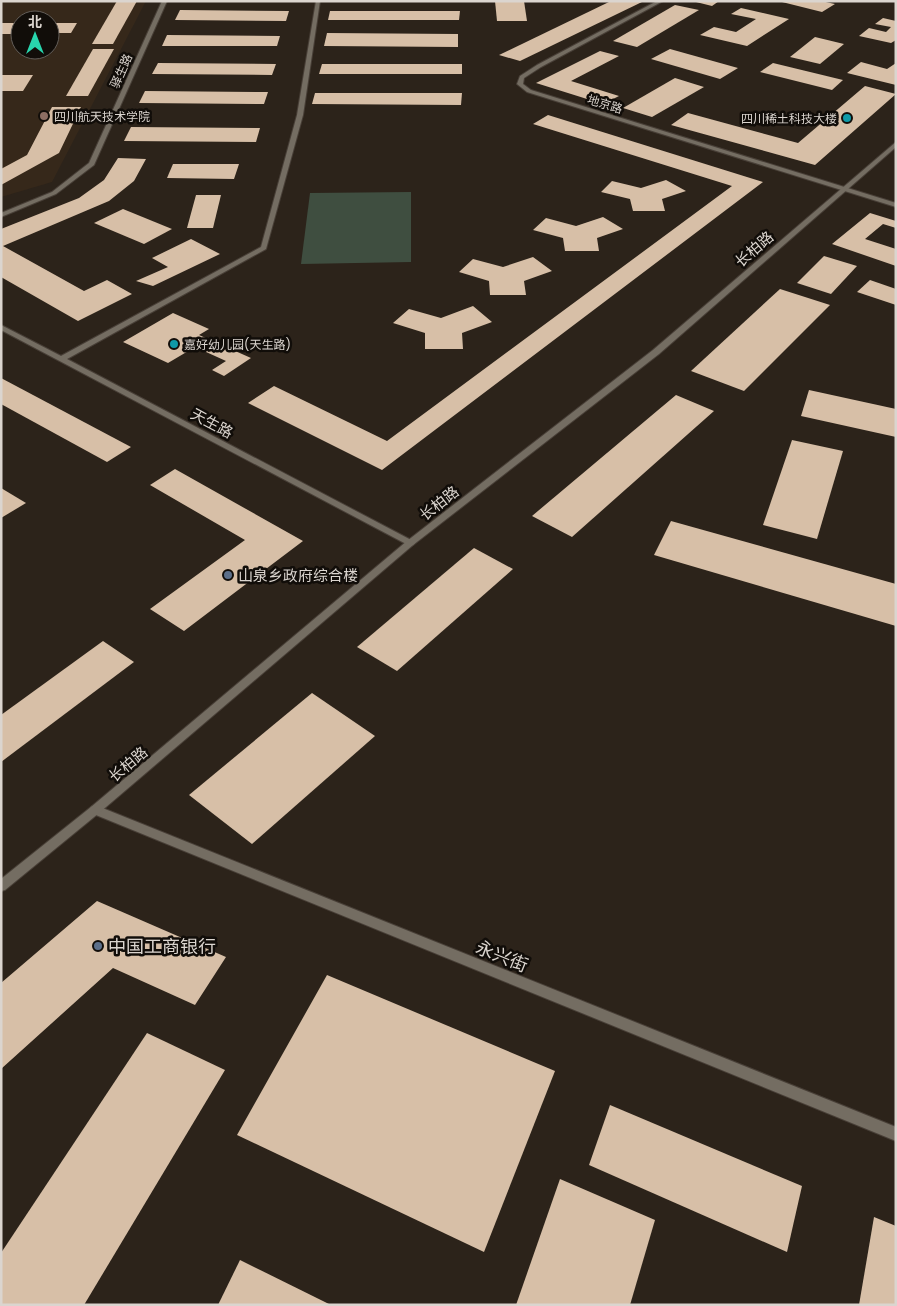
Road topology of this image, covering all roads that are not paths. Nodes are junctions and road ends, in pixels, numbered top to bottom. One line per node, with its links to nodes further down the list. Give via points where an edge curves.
1 (165, 1): 7 (street, 驿生路, via 92,164 54,193)
2 (318, 1): 9 (street, via 300,115 264,248)
3 (662, 1): 5 (street, 地京路, via 539,66 522,77 520,84 529,91)
4 (896, 144): 5 (street, 长柏路)
5 (844, 189): 6 (street); 10 (street, 长柏路, via 656,352)
6 (896, 205)
7 (1, 215)
8 (1, 327): 9 (street, 天生路)
9 (61, 359): 10 (street, 天生路)
10 (410, 543): 11 (street, 长柏路)
11 (95, 810): 12 (street, 长柏路); 13 (street, 永兴街)
12 (1, 886)
13 (896, 1134)

